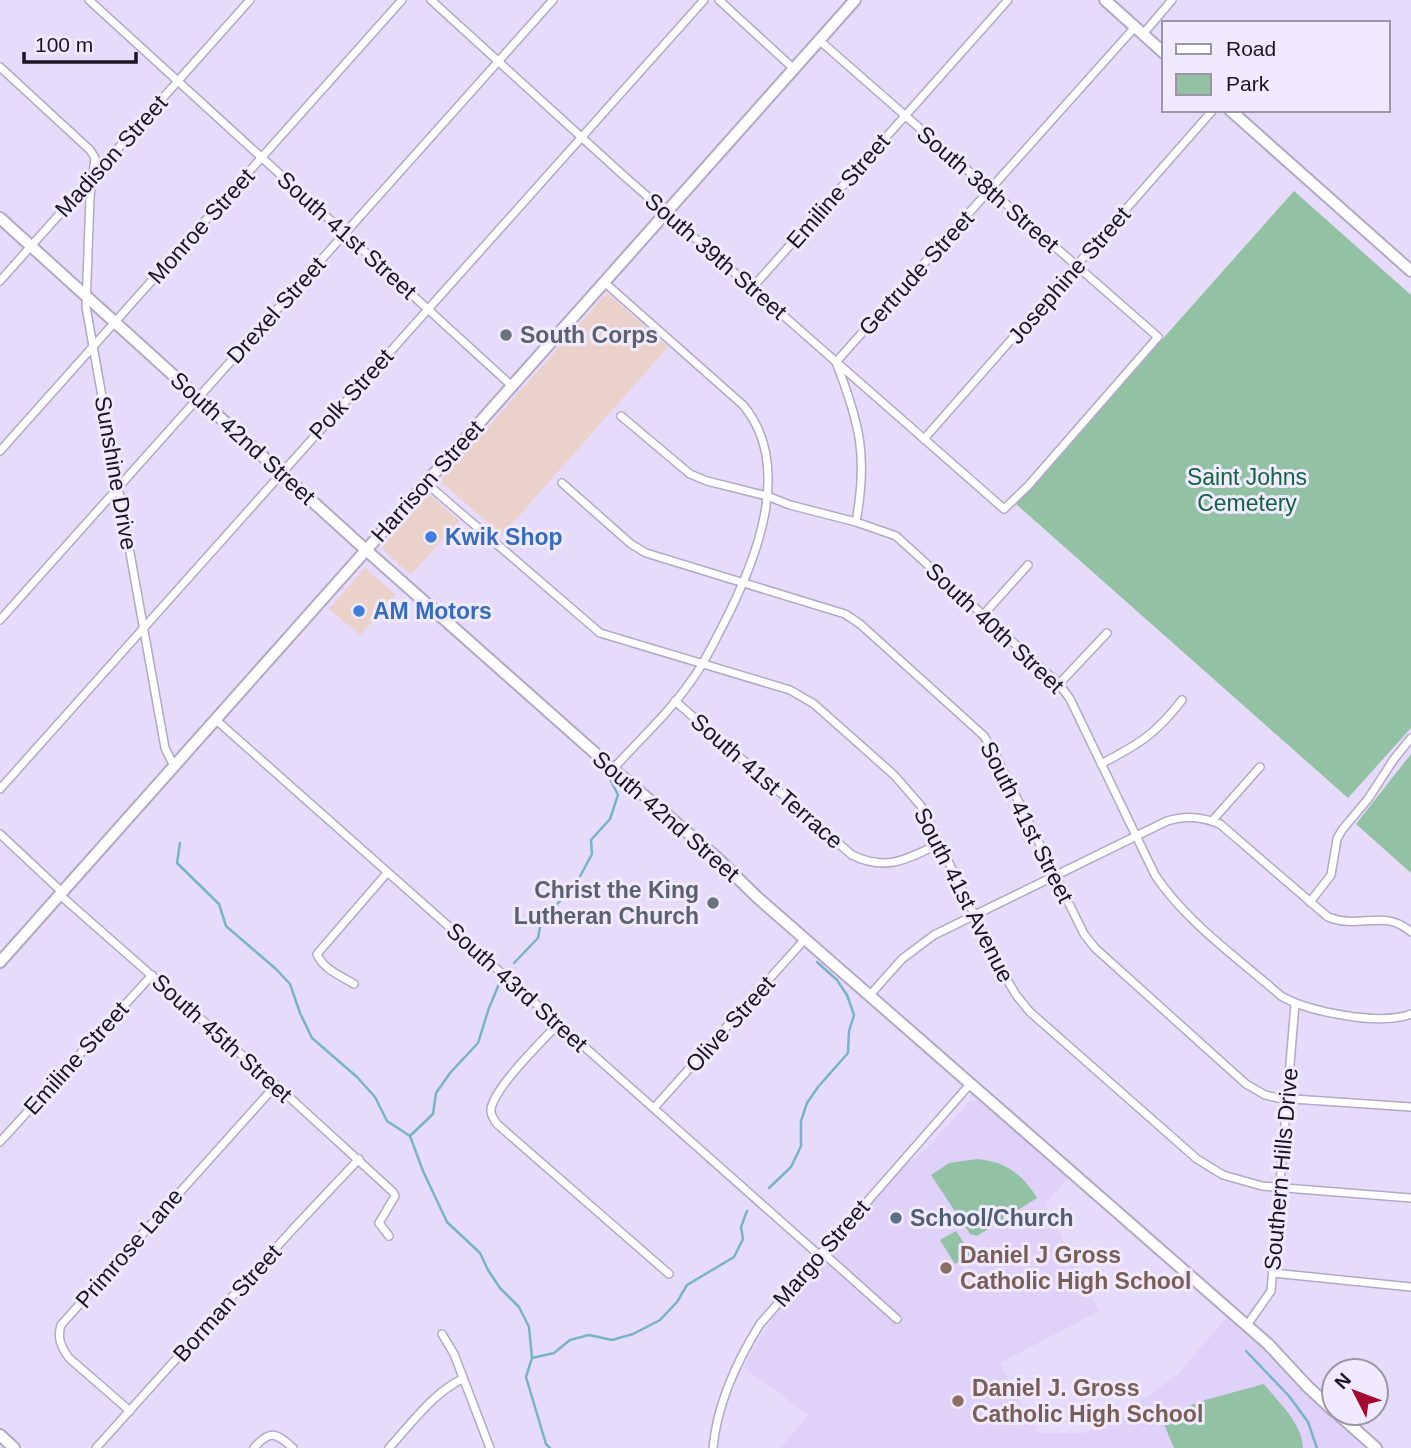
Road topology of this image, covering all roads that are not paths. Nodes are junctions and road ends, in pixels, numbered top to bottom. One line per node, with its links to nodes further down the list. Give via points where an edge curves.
1 (89, 0): 18 (street, South 41st Street)
2 (250, 0): 18 (street, Madison Street)
3 (401, 0): 23 (street, Monroe Street)
4 (432, 0): 15 (street, South 39th Street)
5 (553, 0): 15 (street, Drexel Street)
6 (704, 0): 22 (street, Polk Street)
7 (719, 0): 17 (street)
8 (855, 0): 13 (street, Harrison Street)
9 (1008, 0): 21 (street, Emiline Street)
10 (1105, 0): 12 (street)
11 (1172, 0): 12 (street, Gertrude Street)
12 (1139, 30): 14 (street); 25 (street, Gertrude Street)
13 (819, 40): 17 (street, Harrison Street); 21 (street, South 38th Street)
14 (1162, 51)
15 (498, 61): 22 (street, South 39th Street); 28 (street, Drexel Street)
16 (0, 67): 24 (street, via 90,150 95,158)
17 (794, 69): 26 (street, Harrison Street)
18 (177, 82): 23 (street, South 41st Street); 24 (street, Madison Street)
19 (1211, 112): 30 (street, Josephine Street)
20 (1232, 112): 31 (street)
21 (904, 116): 25 (street, South 38th Street); 34 (street, Emiline Street)
22 (582, 137): 26 (street, South 39th Street); 36 (street, Polk Street)
23 (261, 158): 28 (street, South 41st Street); 37 (street, Monroe Street)
24 (93, 177): 29 (street, Madison Street); 35 (street, Sunshine Drive)
25 (990, 190): 30 (street, South 38th Street); 39 (street, Gertrude Street)
26 (666, 212): 33 (street, Harrison Street); 34 (street, South 39th Street)
27 (0, 218): 29 (street, South 42nd Street)
28 (344, 233): 36 (street, South 41st Street); 41 (street, Drexel Street)
29 (31, 246): 32 (street, Madison Street); 35 (street, South 42nd Street)
30 (1076, 266): 43 (street, Josephine Street); 50 (street, South 38th Street, via 1158,337)
31 (1411, 271)
32 (0, 281)
33 (604, 282): 40 (street, Harrison Street); 49 (street, via 751,414 767,455)
34 (752, 288): 39 (street, South 39th Street)
35 (86, 295): 37 (street, South 42nd Street); 38 (street, Sunshine Drive)
36 (427, 308): 40 (street, South 41st Street); 45 (street, Polk Street)
37 (116, 321): 38 (street, Monroe Street); 41 (street, South 42nd Street)
38 (93, 347): 44 (street, Monroe Street); 48 (street, Sunshine Drive)
39 (836, 362): 43 (street, South 39th Street); 51 (street, via 859,430 863,470)
40 (512, 386): 46 (street, Harrison Street)
41 (197, 397): 45 (street, South 42nd Street); 48 (street, Drexel Street)
42 (621, 416): 49 (street, South 40th Street, via 690,474)
43 (924, 439): 50 (street, South 39th Street)
44 (0, 451)
45 (280, 473): 52 (street, South 42nd Street); 57 (street, Polk Street)
46 (426, 483): 52 (street, Harrison Street); 59 (street, South 41st Avenue, via 600,633)
47 (562, 483): 54 (street, South 41st Street, via 646,553)
48 (118, 487): 56 (street, Drexel Street); 57 (street, Sunshine Drive)
49 (767, 496): 51 (street, South 40th Street); 54 (street, via 758,546)
50 (1004, 509)
51 (856, 522): 55 (street, South 40th Street, via 896,536)
52 (366, 550): 63 (street, Harrison Street); 68 (street, South 42nd Street)
53 (1028, 565): 55 (street)
54 (744, 584): 59 (street); 75 (street, South 41st Street, via 845,614 962,715 995,754)
55 (984, 614): 60 (street, South 40th Street)
56 (0, 620)
57 (144, 628): 66 (street, Sunshine Drive, via 165,748); 69 (street, Polk Street)
58 (1107, 633): 60 (street)
59 (702, 665): 62 (street); 73 (street, South 41st Avenue, via 790,690 814,704 909,790)
60 (1059, 684): 65 (street, South 40th Street)
61 (1182, 700): 65 (street, via 1149,737)
62 (675, 701): 68 (street); 73 (street, South 41st Terrace, via 852,855 893,864)
63 (215, 719): 66 (street, Harrison Street); 74 (street, South 43rd Street)
64 (1411, 738): 77 (street, via 1342,830 1331,875)
65 (1101, 764): 72 (street, South 40th Street)
66 (174, 766): 76 (street, Harrison Street)
67 (1259, 768): 70 (street)
68 (613, 769): 80 (street, South 42nd Street)
69 (0, 789)
70 (1212, 821): 72 (street, via 1180,817); 77 (street)
71 (0, 834): 76 (street, South 45th Street)
72 (1136, 837): 75 (street); 85 (street, South 40th Street, via 1169,895)
73 (940, 843): 78 (street, South 41st Avenue)
74 (387, 873): 83 (street, via 317,954 331,970); 87 (street, South 43rd Street)
75 (1055, 876): 78 (street); 90 (street, South 41st Street, via 1095,948 1246,1084 1265,1095)
76 (61, 894): 81 (street, Harrison Street); 82 (street, South 45th Street)
77 (1310, 902): 79 (street, via 1337,921 1391,919)
78 (975, 915): 84 (street, via 914,948); 95 (street, South 41st Avenue, via 1016,995 1030,1012 1197,1159 1234,1180)
79 (1411, 932)
80 (805, 939): 84 (street, South 42nd Street); 92 (street, Olive Street)
81 (0, 962)
82 (152, 975): 89 (street, South 45th Street); 93 (street, Emiline Street)
83 (354, 984)
84 (870, 995): 88 (street, South 42nd Street)
85 (1295, 1004): 86 (street, South 40th Street, via 1370,1018); 90 (street, Southern Hills Drive)
86 (1411, 1014)
87 (558, 1024): 92 (street, South 43rd Street); 100 (street, via 503,1085 491,1108 492,1116)
88 (971, 1083): 98 (street, Margo Street); 103 (street, South 42nd Street)
89 (276, 1085): 94 (street, South 45th Street); 107 (street, Primrose Lane, via 61,1325 62,1349 69,1358)
90 (1287, 1099): 91 (street, South 41st Street); 95 (street, Southern Hills Drive)
91 (1411, 1107)
92 (654, 1108): 98 (street, South 43rd Street)
93 (0, 1142)
94 (359, 1159): 97 (street, South 45th Street, via 395,1196 379,1223); 107 (street, Borman Street)
95 (1279, 1187): 96 (street, South 41st Avenue); 99 (street, Southern Hills Drive)
96 (1411, 1198)
97 (389, 1236)
98 (820, 1253): 102 (street, South 43rd Street); 116 (street, Margo Street, via 748,1343 722,1405)
99 (1273, 1273): 101 (street); 103 (street, Southern Hills Drive, via 1270,1291)
100 (668, 1274)
101 (1411, 1287)
102 (897, 1319)
103 (1247, 1325): 106 (street, South 42nd Street)
104 (442, 1334): 105 (street)
105 (462, 1379): 114 (street, via 447,1386); 115 (street)
106 (1320, 1397)
107 (130, 1411): 111 (street, Borman Street)
108 (1352, 1427): 117 (street, South 42nd Street)
109 (0, 1435): 110 (street)
110 (14, 1448)
111 (96, 1448)
112 (254, 1448): 113 (street, via 271,1435)
113 (293, 1448)
114 (389, 1448)
115 (489, 1448)
116 (713, 1448)
117 (1376, 1448)

